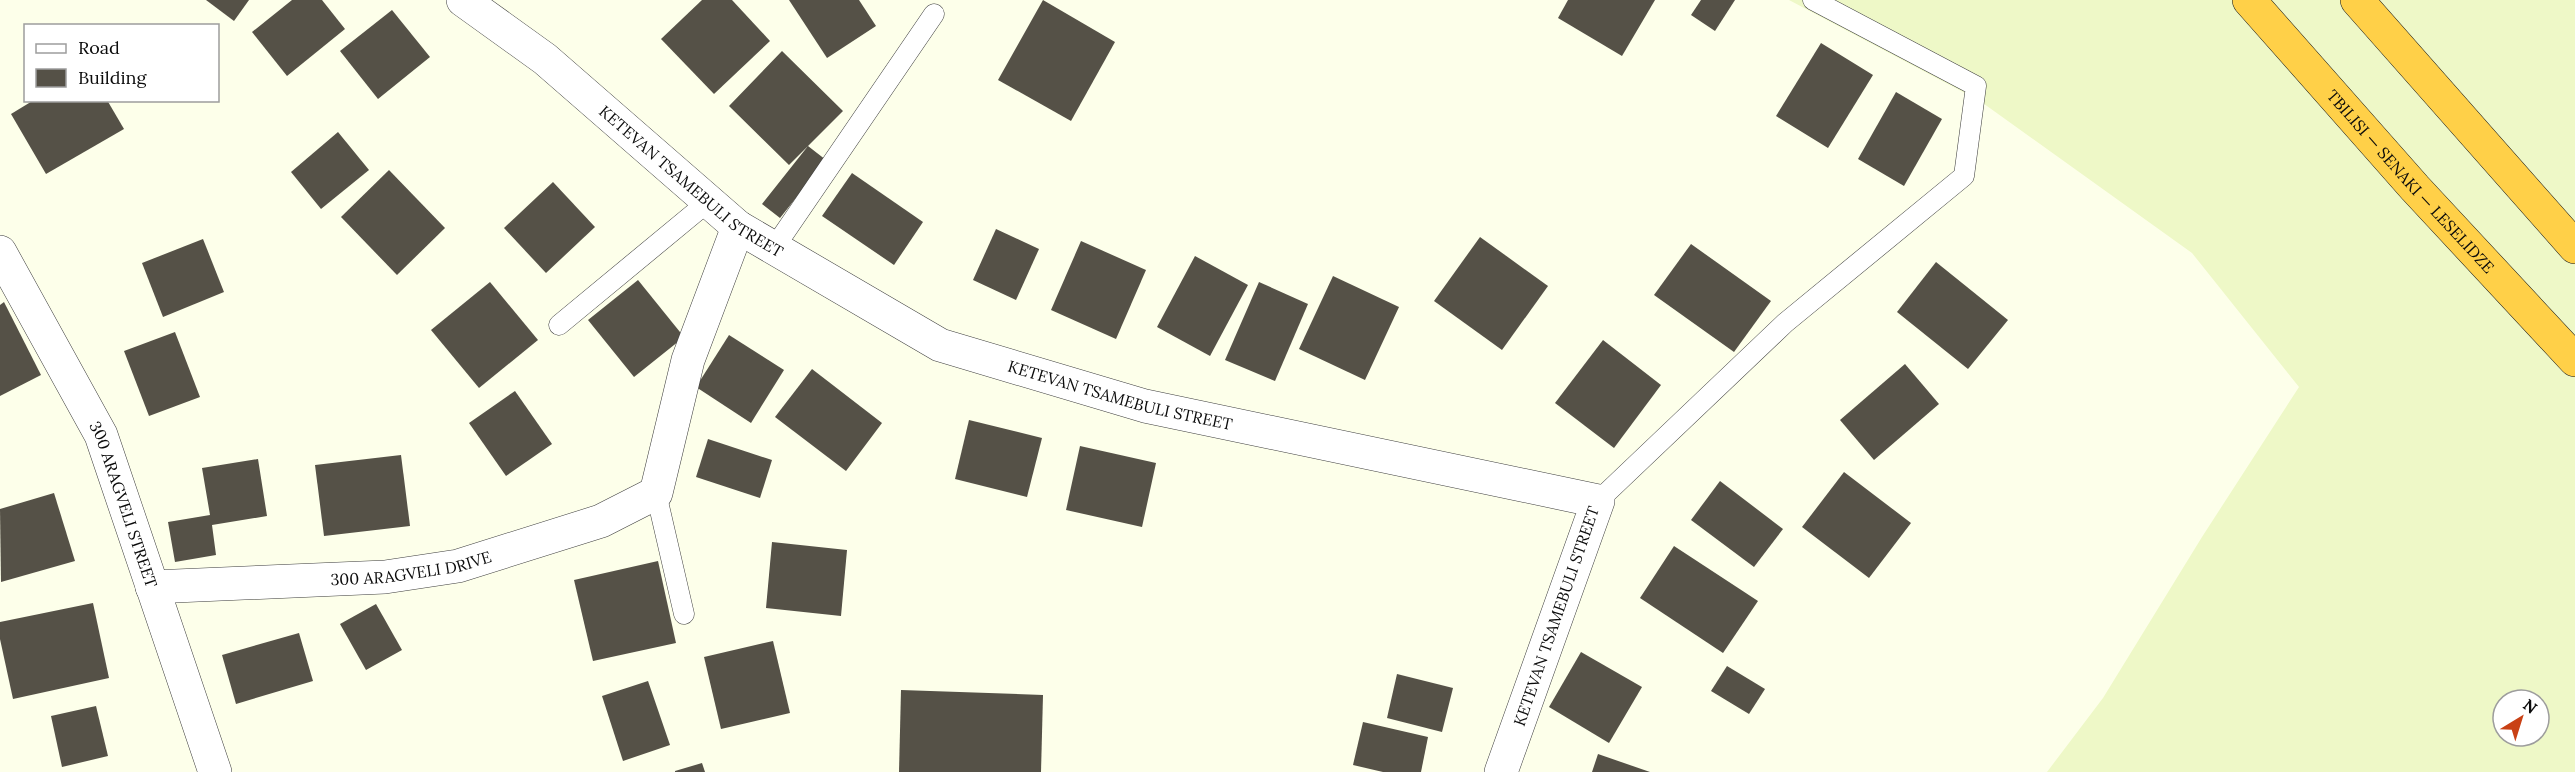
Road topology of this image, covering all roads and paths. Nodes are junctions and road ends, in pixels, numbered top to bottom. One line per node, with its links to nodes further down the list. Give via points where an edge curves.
1 (463, 0): 6 (street, KETEVAN TSAMEBULI STREET, via 545,59)
2 (1813, 0): 14 (lane, via 1976,86 1964,176 1785,323)
3 (2249, 0): 12 (highway, TBILISI — SENAKI — LESELIDZE, via 2415,188)
4 (2357, 0): 9 (highway)
5 (934, 14): 8 (lane)
6 (709, 201): 7 (street, KETEVAN TSAMEBULI STREET); 11 (lane)
7 (738, 227): 8 (street, KETEVAN TSAMEBULI STREET); 13 (street, via 688,360)
8 (774, 248): 14 (street, KETEVAN TSAMEBULI STREET, via 940,345 1145,406)
9 (2575, 248)
10 (0, 252): 15 (street, 300 ARAGVELI STREET, via 101,435)
11 (559, 324)
12 (2575, 360)
13 (656, 493): 15 (street, 300 ARAGVELI DRIVE, via 601,521 458,566 385,577); 16 (lane)
14 (1598, 501): 18 (street, KETEVAN TSAMEBULI STREET)
15 (152, 587): 17 (street, 300 ARAGVELI STREET)
16 (684, 614)
17 (215, 772)
18 (1501, 772)

